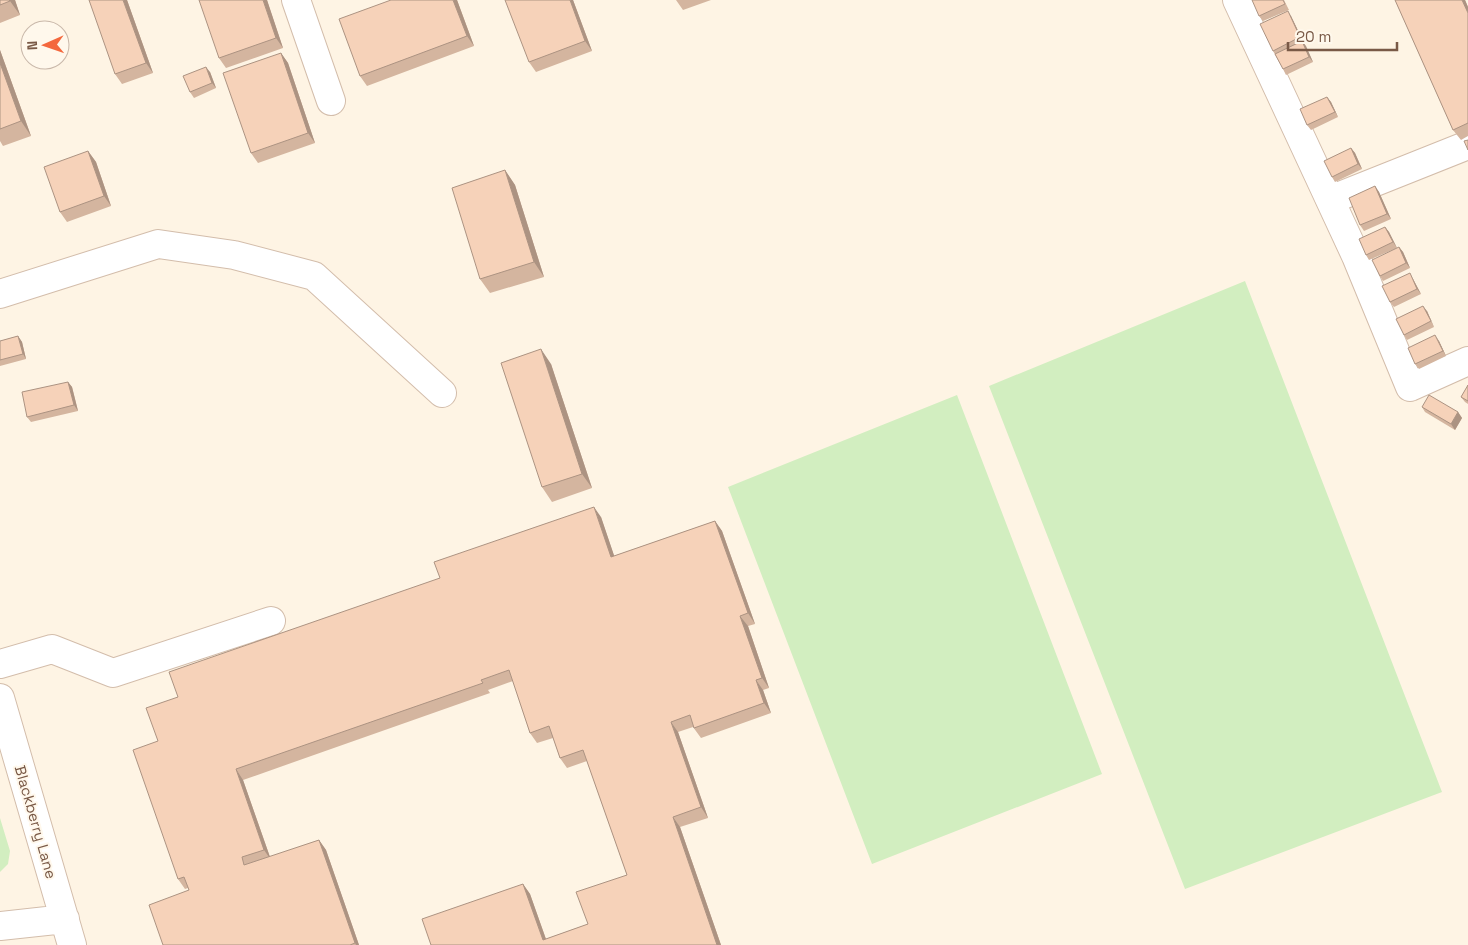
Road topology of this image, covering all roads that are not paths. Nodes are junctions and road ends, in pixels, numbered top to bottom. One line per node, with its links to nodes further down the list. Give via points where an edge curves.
1 (297, 0): 3 (street)
2 (1237, 0): 5 (street)
3 (331, 101)
4 (1468, 145): 5 (street)
5 (1330, 200): 7 (street, via 1410,387)
6 (0, 294): 8 (street, via 158,244 234,255 314,276)
7 (1468, 361)
8 (442, 393)
9 (271, 621): 10 (street, via 113,673 52,648)
10 (0, 664)
11 (0, 698): 12 (street, Blackberry Lane)
12 (65, 919): 13 (street); 14 (street, Blackberry Lane)
13 (0, 926)
14 (72, 945)

